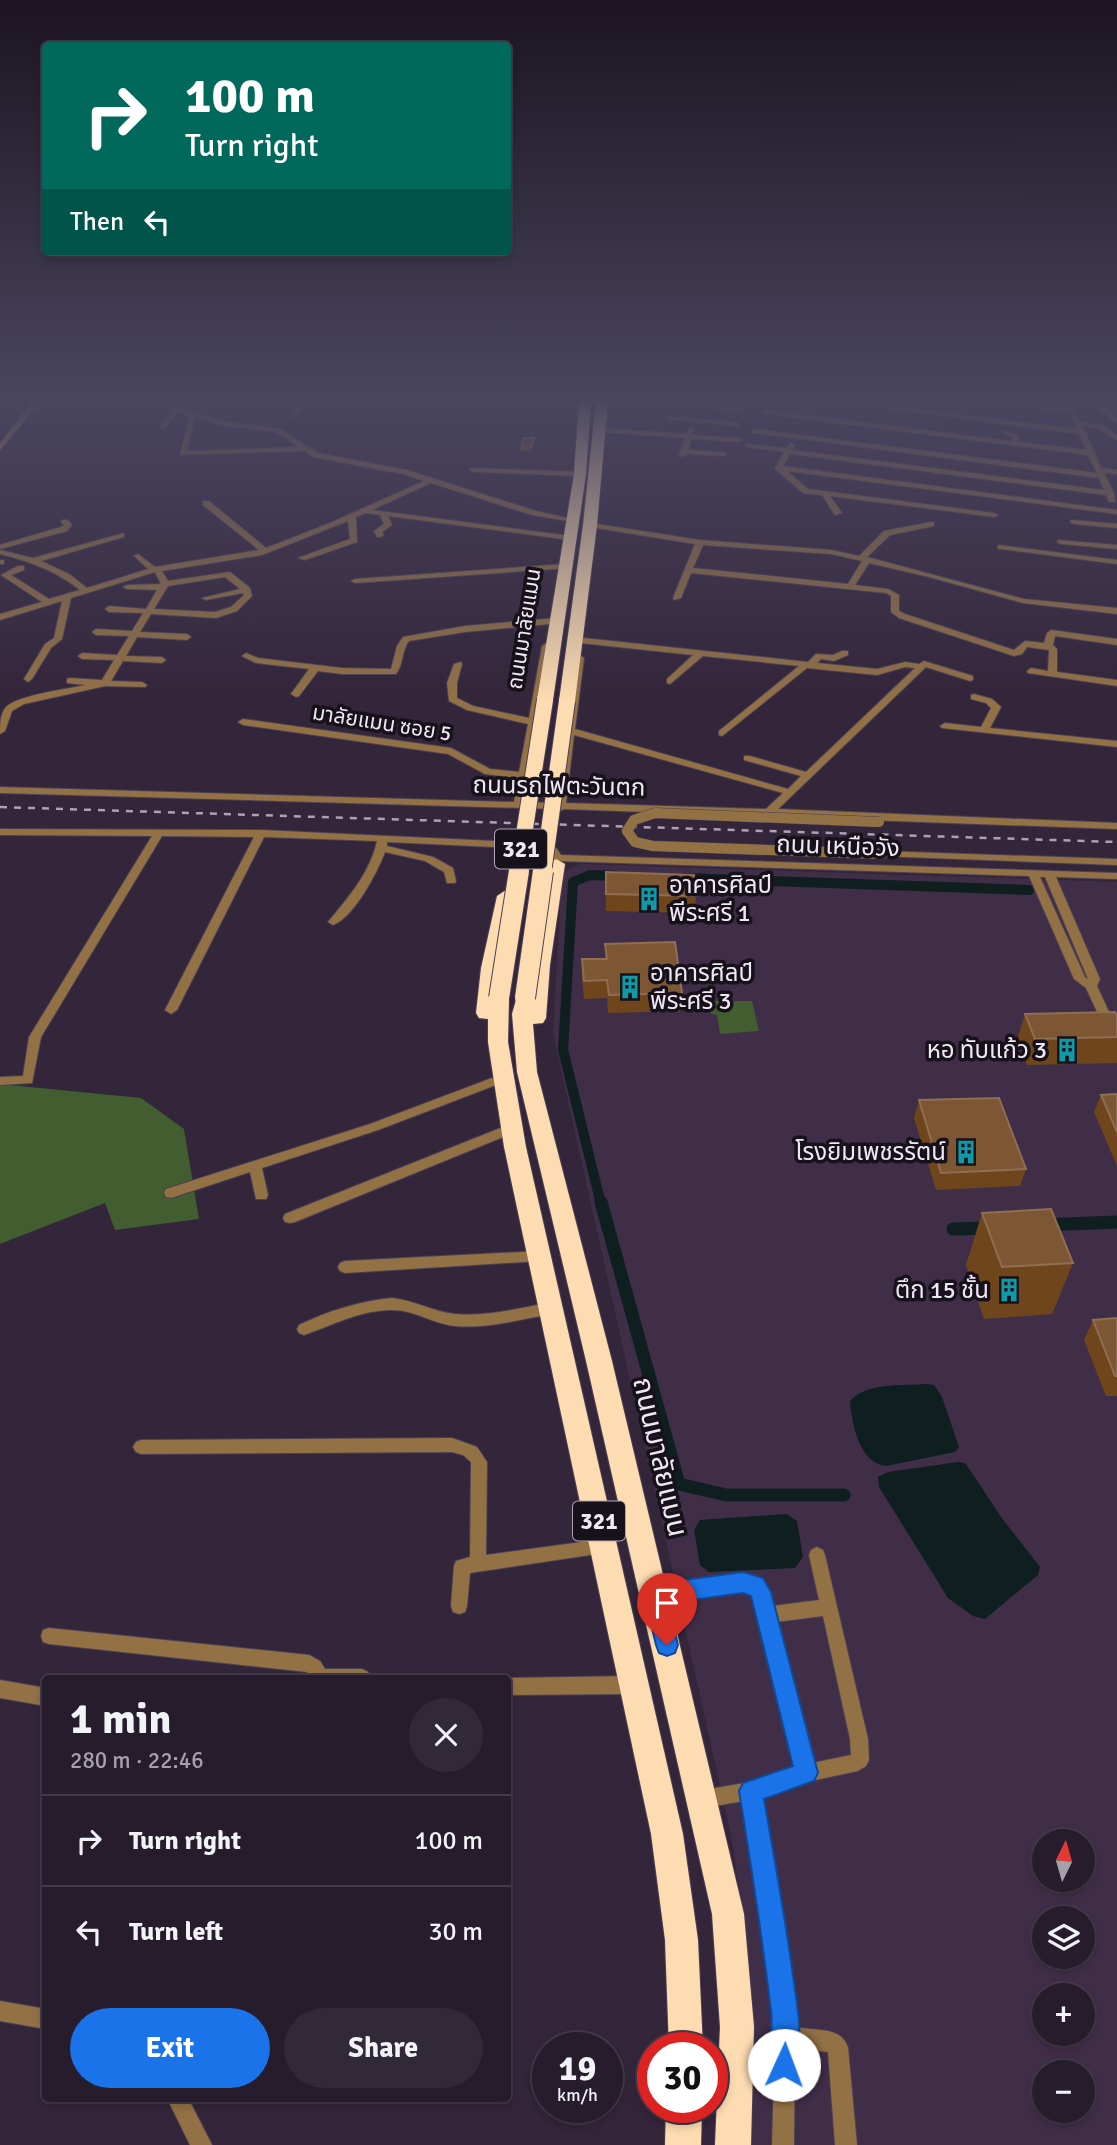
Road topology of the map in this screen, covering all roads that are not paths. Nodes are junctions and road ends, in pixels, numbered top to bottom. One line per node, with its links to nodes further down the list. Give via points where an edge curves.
1 (386, 501): 11 (street)
2 (497, 501): 17 (street)
3 (576, 501): 17 (highway, ถนนมาลัยแมน / 321)
4 (593, 501): 21 (highway, ถนนมาลัยแมน / 321)
5 (830, 501): 13 (street)
6 (877, 501): 10 (street)
7 (930, 501): 10 (street)
8 (1038, 501): 12 (street)
9 (206, 503): 31 (street)
10 (928, 508): 15 (street)
11 (365, 511): 14 (street); 16 (street)
12 (1117, 512)
13 (838, 513)
14 (384, 515): 24 (street, via 388,525 378,531); 25 (street)
15 (994, 515)
16 (352, 517): 31 (street); 34 (street, via 354,540)
17 (573, 520): 25 (highway, ถนนมาลัยแมน / 321)
18 (65, 522): 28 (street, via 64,528)
19 (1074, 522): 22 (street)
20 (931, 524): 35 (street, via 887,533)
21 (590, 525): 26 (street); 61 (highway, ถนนมาลัยแมน / 321)
22 (1117, 526)
23 (121, 535): 36 (street)
24 (380, 535)
25 (570, 538): 38 (highway, ถนนมาลัยแมน / 321)
26 (700, 542): 35 (street); 41 (street)
27 (1061, 542): 30 (street)
28 (0, 547)
29 (1001, 547): 37 (street)
30 (1117, 547)
31 (265, 551): 40 (street)
32 (0, 552): 36 (street)
33 (138, 555): 40 (street)
34 (302, 558)
35 (864, 558): 45 (street); 54 (street, via 1032,603)
36 (36, 560): 47 (street)
37 (1117, 562)
38 (566, 566): 42 (street); 56 (highway, ถนนมาลัยแมน / 321)
39 (20, 568): 51 (street, via 5,575)
40 (155, 570): 43 (street); 47 (street)
41 (688, 570): 45 (street); 50 (street)
42 (355, 581)
43 (163, 586): 44 (street); 46 (street, via 227,574); 53 (street)
44 (127, 587)
45 (849, 587): 63 (street, via 893,593 897,614 1014,653)
46 (247, 590): 49 (street); 53 (street, via 245,601 227,613)
47 (86, 591): 48 (street)
48 (67, 597): 51 (street); 78 (street, via 58,639 48,646)
49 (206, 598)
50 (677, 598)
51 (48, 602): 55 (street)
52 (109, 609): 53 (street)
53 (150, 611): 58 (street)
54 (1117, 611)
55 (0, 617)
56 (557, 623): 74 (street, via 465,629 406,639 393,672); 87 (street, via 547,644); 119 (highway, ถนนมาลัยแมน / 321, bridge)
57 (96, 632): 58 (street)
58 (136, 633): 60 (street); 69 (street)
59 (1026, 633): 63 (street)
60 (187, 637)
61 (578, 640): 66 (street); 91 (street); 119 (highway, ถนนมาลัยแมน / 321, bridge)
62 (1117, 642): 64 (street, via 1053,632)
63 (1025, 644): 64 (street)
64 (1048, 646): 76 (street, via 1053,649)
65 (845, 653): 73 (street, via 834,658 819,656)
66 (699, 654): 73 (street); 80 (street)
67 (82, 656): 69 (street)
68 (246, 656): 74 (street)
69 (121, 658): 70 (street); 81 (street)
70 (162, 660)
71 (458, 664): 87 (street, via 450,695 454,700 485,713)
72 (916, 665): 73 (street, via 900,664 877,673)
73 (808, 666): 92 (street)
74 (316, 668): 84 (street)
75 (1031, 671): 76 (street)
76 (1052, 674): 82 (street)
77 (970, 678): 95 (street, via 924,664)
78 (28, 680)
79 (70, 681): 81 (street)
80 (670, 681)
81 (105, 683): 83 (street); 90 (street, via 21,702 8,710)
82 (1117, 683)
83 (142, 685)
84 (296, 694)
85 (974, 697): 89 (street, via 996,707)
86 (243, 722): 96 (street, มาลัยแมน ซอย 5, via 451,751 488,772)
87 (532, 722): 96 (street)
88 (945, 726): 89 (street)
89 (984, 730): 93 (street)
90 (0, 731)
91 (572, 732): 97 (street); 99 (street)
92 (722, 733)
93 (1117, 744)
94 (747, 758): 95 (street)
95 (807, 775): 99 (street)
96 (522, 778): 97 (street, มาลัยแมน ซอย 5); 100 (street)
97 (564, 784): 101 (street)
98 (0, 790): 100 (street, ถนนรถไฟตะวันตก)
99 (789, 792): 102 (street)
100 (517, 806): 101 (street, ถนนรถไฟตะวันตก)
101 (560, 808): 102 (street, ถนนรถไฟตะวันตก)
102 (769, 812): 103 (street, ถนนรถไฟตะวันตก)
103 (1003, 821): 104 (street, ถนนรถไฟตะวันตก); 110 (street, bridge, via 970,825 654,813 636,818 628,831 635,842 653,846)
104 (1117, 826)
105 (0, 832): 106 (street)
106 (159, 833): 107 (street); 122 (street, via 35,1037 28,1080)
107 (261, 833): 108 (street); 120 (street)
108 (383, 843): 109 (street); 116 (street, via 440,864 449,870); 117 (street, via 343,915)
109 (515, 854): 111 (street, 321, via 538,846 552,850); 111 (street, 321, via 524,870 536,872 548,870); 123 (highway, via 486,1009)
110 (882, 854): 112 (street)
111 (557, 861): 113 (street, ถนน เหนือวัง); 125 (highway, via 536,1014 548,1111)
112 (1117, 862)
113 (1033, 873): 114 (street, ถนน เหนือวัง); 118 (street, via 1080,979)
114 (1049, 873): 115 (street, ถนน เหนือวัง); 118 (street, via 1094,979)
115 (1117, 876)
116 (451, 881)
117 (333, 922)
118 (1091, 986): 121 (street)
119 (512, 998): 125 (highway, ถนนมาลัยแมน / 321); 130 (highway, ถนนมาลัยแมน / 321, via 498,1042)
120 (171, 1010)
121 (1117, 1042)
122 (0, 1081)
123 (492, 1082): 124 (highway); 126 (street)
124 (503, 1132): 129 (street); 130 (highway, via 522,1218)
125 (547, 1150): 138 (highway, ถนนมาลัยแมน / 321)
126 (254, 1167): 127 (street); 128 (street)
127 (172, 1193)
128 (261, 1195)
129 (290, 1218)
130 (540, 1252): 131 (street); 132 (highway, ถนนมาลัยแมน / 321)
131 (345, 1267)
132 (552, 1308): 133 (street, via 454,1320 400,1304 385,1305); 135 (highway, ถนนมาลัยแมน / 321)
133 (304, 1329)
134 (141, 1447): 137 (street, via 452,1445 470,1450 479,1462)
135 (605, 1547): 137 (street); 144 (highway, ถนนมาลัยแมน / 321)
136 (817, 1555): 140 (street)
137 (478, 1565): 139 (street, via 462,1566)
138 (655, 1594): 141 (street, via 743,1582 760,1592); 150 (highway, ถนนมาลัยแมน / 321)
139 (459, 1606)
140 (829, 1607): 141 (street); 148 (street, via 860,1760)
141 (766, 1615): 148 (street)
142 (49, 1636): 143 (street, via 309,1664)
143 (320, 1675)
144 (634, 1685): 145 (street); 153 (highway, ถนนมาลัยแมน / 321, via 681,1909)
145 (511, 1686)
146 (0, 1689): 147 (street)
147 (42, 1696)
148 (806, 1773): 149 (street)
149 (751, 1791): 150 (street); 154 (street)
150 (703, 1799): 159 (highway, ถนนมาลัยแมน / 321, via 728,1914 734,1976)
151 (0, 2011): 152 (street)
152 (42, 2018)
153 (686, 2032)
154 (785, 2032): 160 (street); 161 (street, via 832,2041 838,2047)
155 (179, 2102): 157 (street)
156 (684, 2123): 158 (highway)
157 (201, 2145)
158 (683, 2145)
159 (733, 2145)
160 (783, 2145)
161 (846, 2145)

